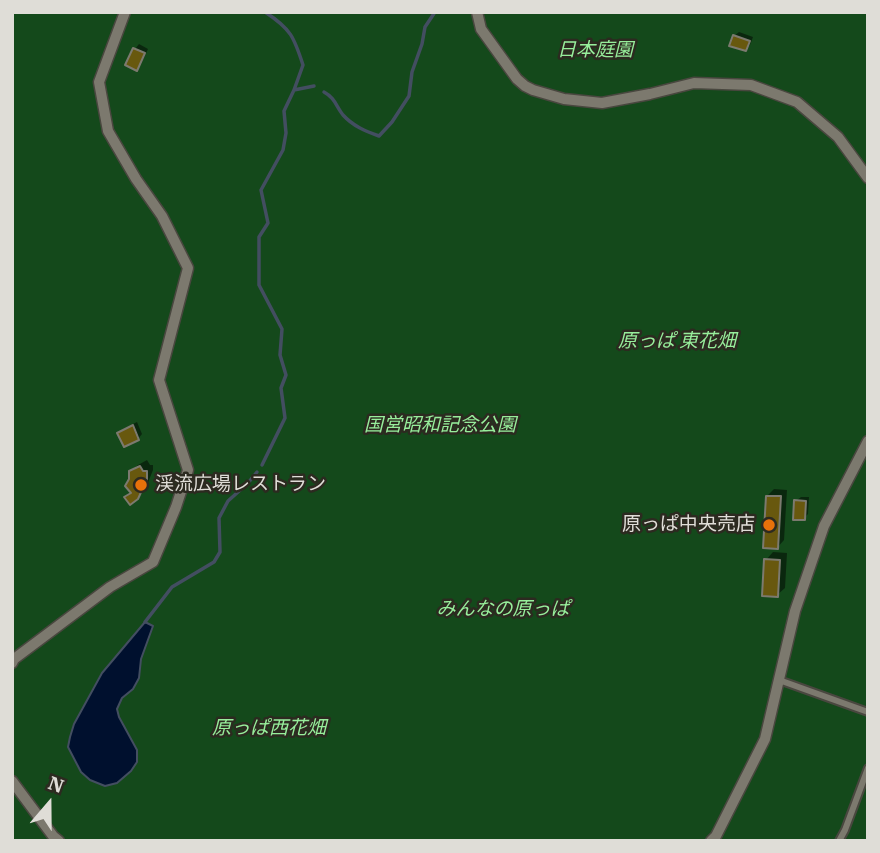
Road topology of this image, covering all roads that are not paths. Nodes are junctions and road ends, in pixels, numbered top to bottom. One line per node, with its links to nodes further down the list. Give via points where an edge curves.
1 (125, 12): 5 (street, via 99,82 108,131 162,216 188,268 159,380 188,470 153,562 110,587)
2 (477, 12): 3 (street, via 488,39 517,79 533,90 602,103 694,82 751,85 797,102 838,137)
3 (868, 177)
4 (868, 441): 6 (street, via 824,526 795,611)
5 (12, 663)
6 (779, 680): 7 (lane); 11 (street, via 765,739)
7 (868, 712)
8 (868, 768): 12 (lane)
9 (12, 781): 10 (street)
10 (60, 841)
11 (711, 841)
12 (839, 841)

